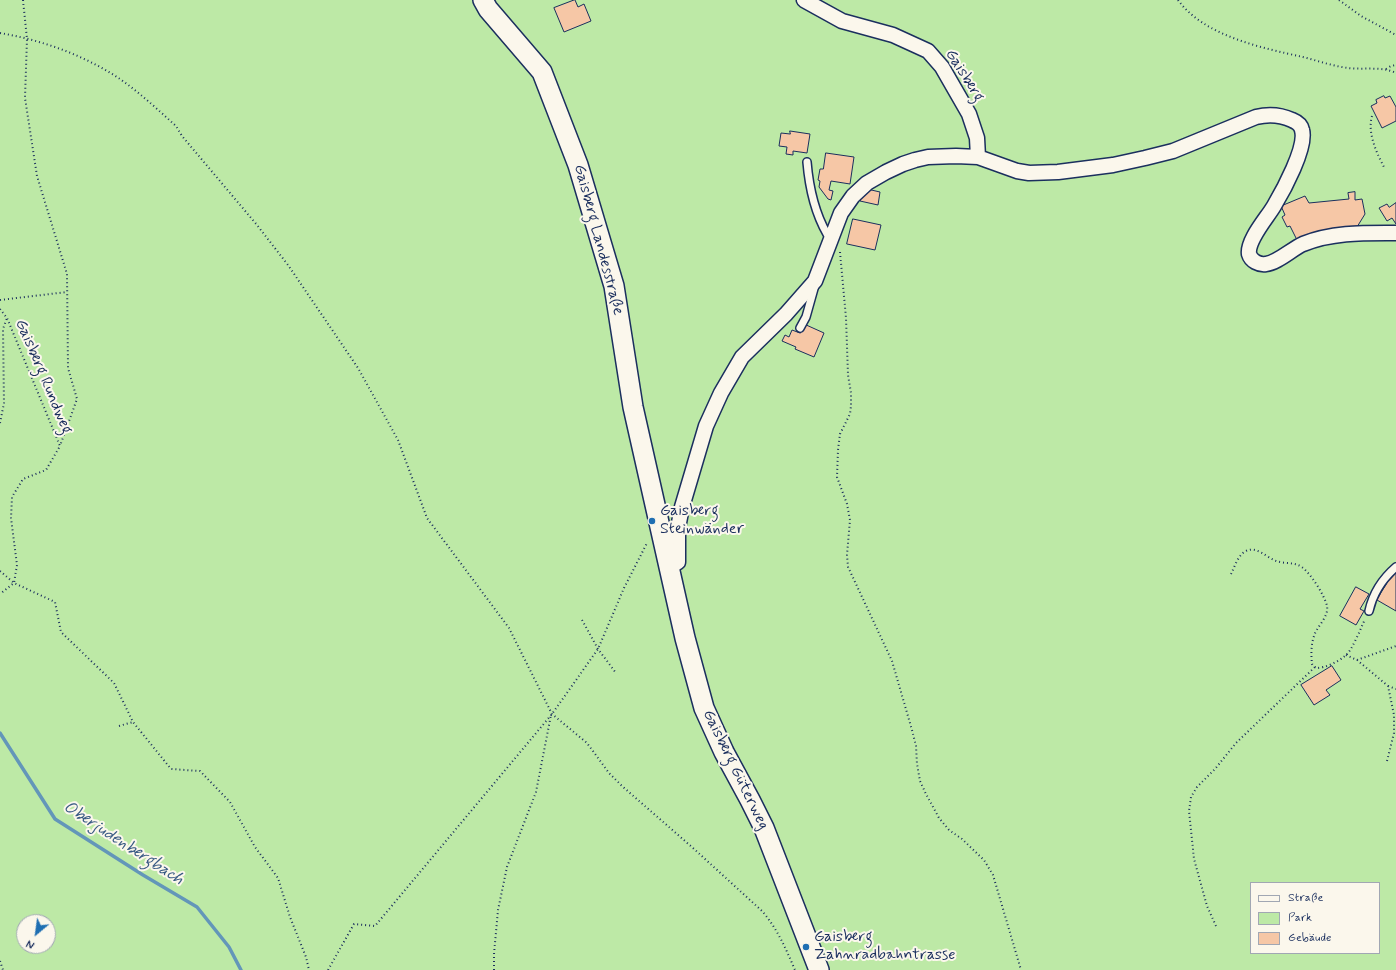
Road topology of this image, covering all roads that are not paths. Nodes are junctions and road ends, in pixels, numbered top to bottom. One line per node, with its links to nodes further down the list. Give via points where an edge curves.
1 (483, 0): 9 (main road, Gaisberg Landesstraße, via 542,72 578,165 614,286 655,534)
2 (804, 0): 3 (street, Gaisberg, via 842,21 893,35 928,51 942,67 969,114 977,138)
3 (978, 157): 5 (street, via 928,157 886,172 867,183 853,196 841,213); 6 (street, via 1029,173 1113,165 1173,151 1256,117 1277,116 1299,125 1303,131 1302,139 1287,182 1251,241 1249,252 1253,260 1260,264 1269,264 1304,244 1320,239 1363,232)
4 (807, 162): 5 (lane, via 810,185 819,215 827,234)
5 (833, 232): 7 (street)
6 (1396, 233)
7 (815, 281): 8 (lane, via 815,289); 9 (street, via 742,357 721,394 706,426 682,507 678,528 678,562)
8 (800, 328)
9 (670, 567): 12 (main road, Gaisberg Güterweg, via 685,638 704,708 764,828)
10 (1396, 567): 11 (lane, via 1377,588)
11 (1369, 611)
12 (812, 955)

